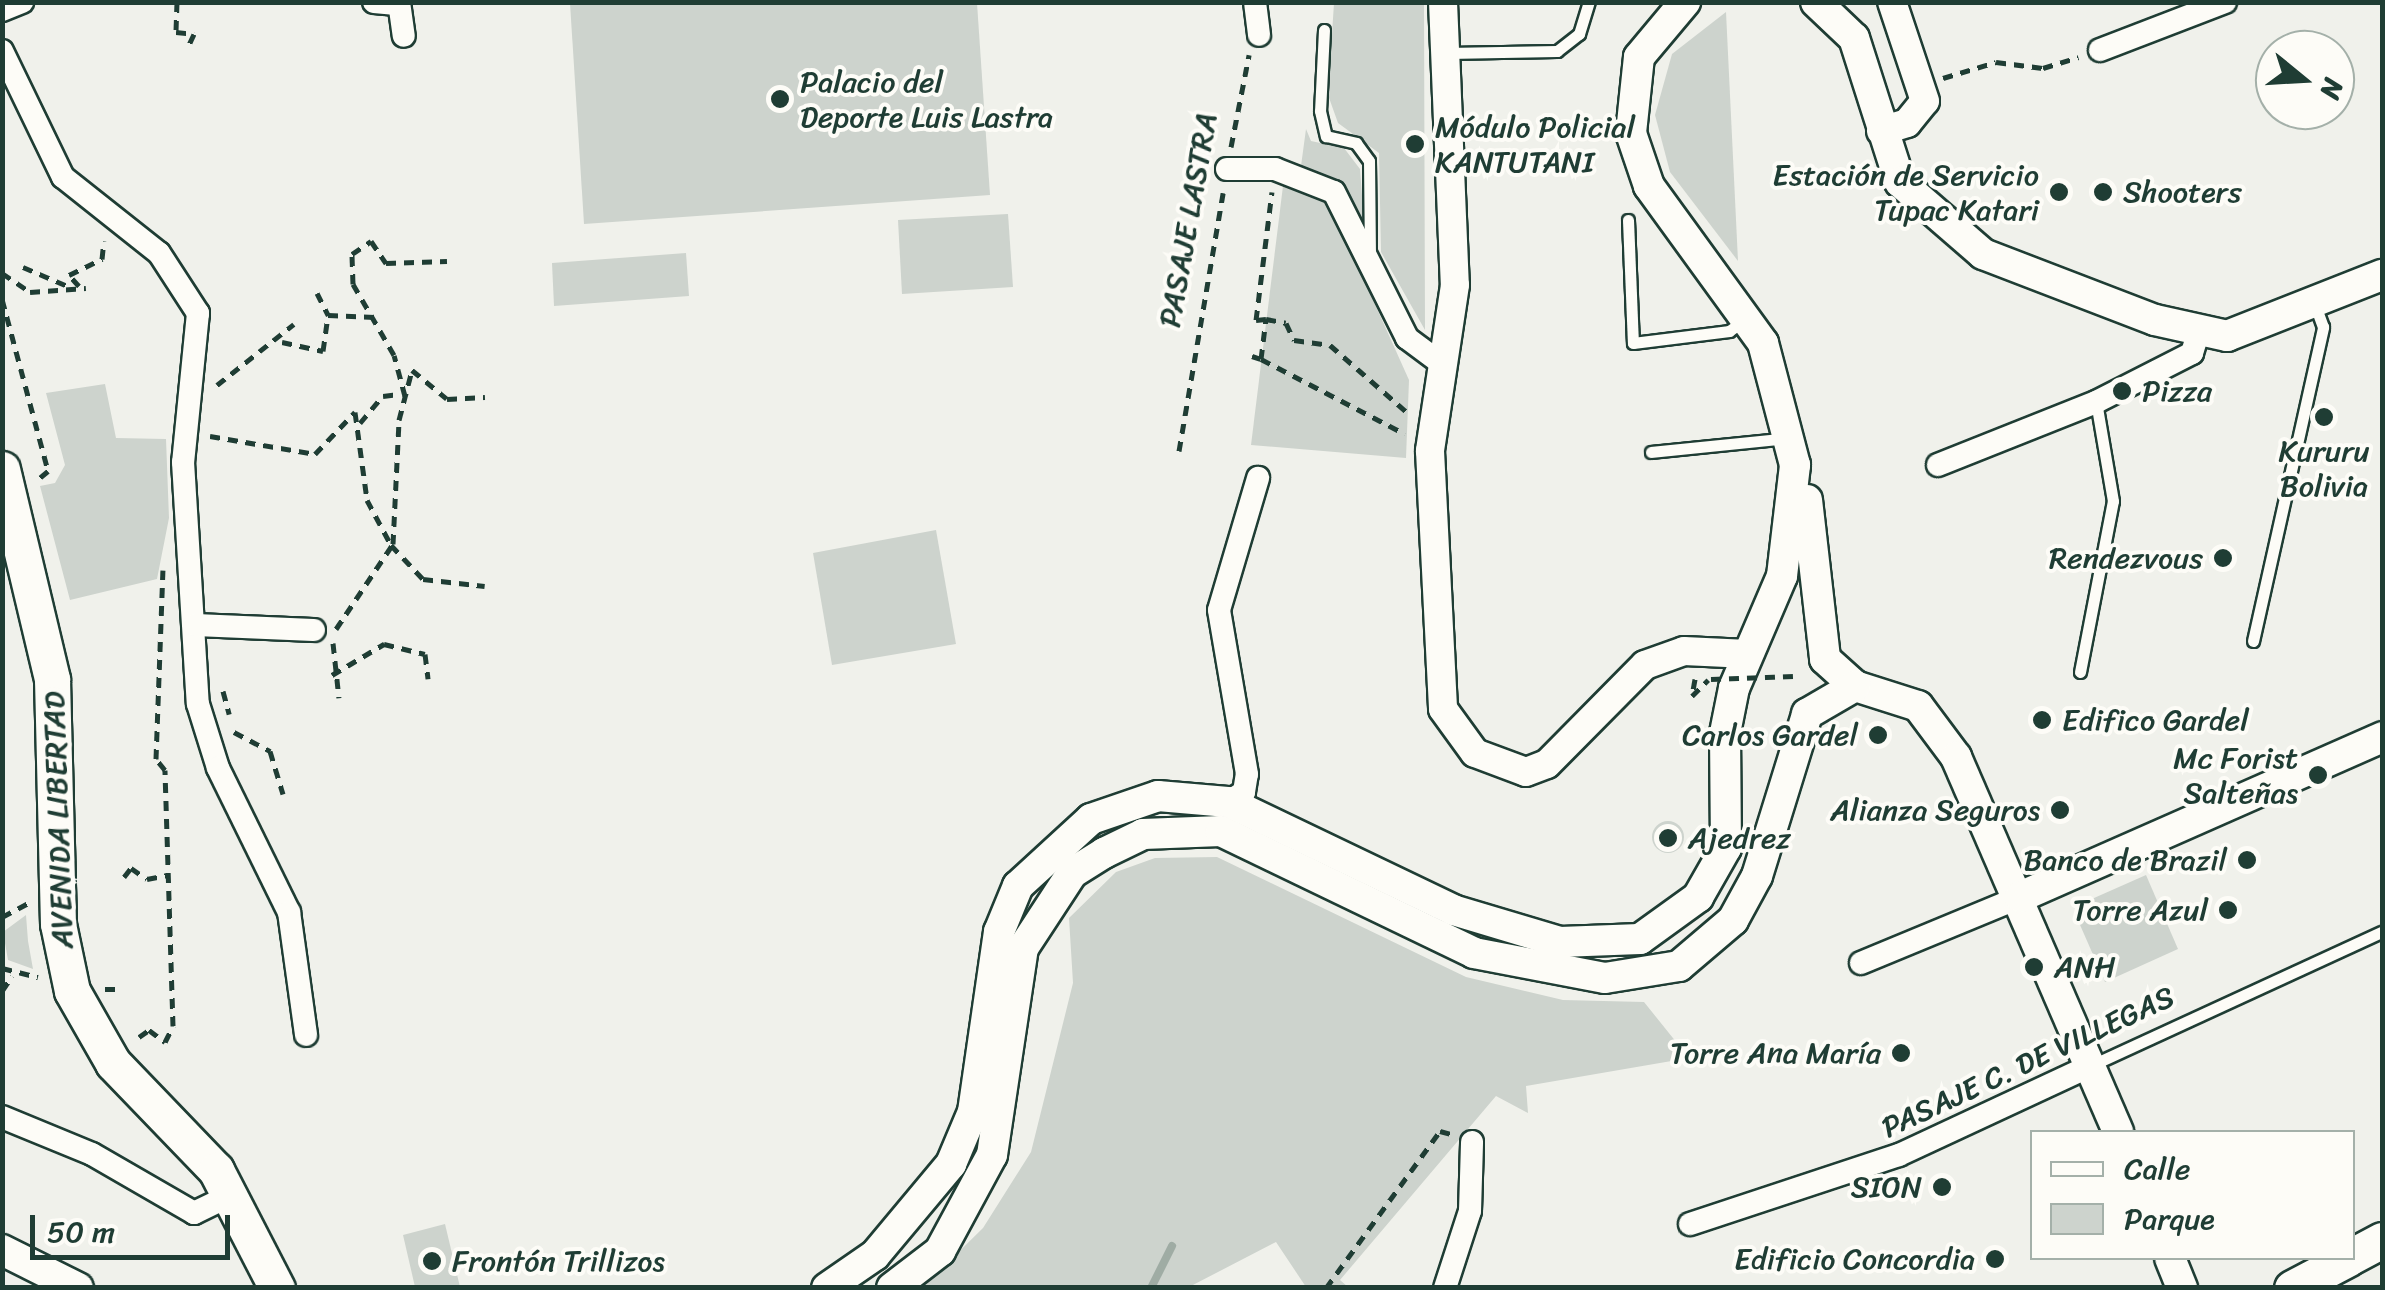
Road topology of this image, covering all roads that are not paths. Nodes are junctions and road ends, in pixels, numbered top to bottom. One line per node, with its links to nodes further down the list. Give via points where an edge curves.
1 (22, 2): 11 (street)
2 (374, 2): 10 (street)
3 (1255, 2): 14 (street)
4 (1443, 2): 18 (street)
5 (1588, 2): 18 (lane, via 1579,34 1557,51)
6 (1684, 2): 25 (main road, via 1639,57 1632,132 1649,186)
7 (1816, 2): 19 (main road, via 1854,38)
8 (1892, 2): 19 (street, via 1926,83 1919,113)
9 (2225, 2): 12 (street)
10 (399, 3): 15 (street)
11 (2, 10)
12 (2179, 11): 16 (street)
13 (1324, 30): 22 (lane, via 1320,111 1326,136 1356,143 1369,160)
14 (1259, 34)
15 (404, 36)
16 (2100, 50)
17 (2, 51): 34 (street, via 63,177 160,253 198,313 183,421)
18 (1443, 54): 27 (street, via 1455,284)
19 (1881, 131): 26 (main road, via 1900,182 1952,236)
20 (1226, 169): 22 (street, via 1274,169 1334,192)
21 (1628, 220): 25 (lane, via 1633,343 1729,331)
22 (1370, 266): 27 (street, via 1407,338)
23 (2382, 275): 24 (main road)
24 (2315, 305): 26 (main road, via 2244,333); 36 (lane, via 2323,327)
25 (1748, 318): 29 (main road, via 1776,370)
26 (2198, 332): 28 (street, via 2192,353)
27 (1442, 364): 37 (street, via 1430,442 1437,684 1452,727 1474,753 1526,772 1546,764 1645,665 1684,651)
28 (2096, 402): 31 (street); 38 (lane, via 2113,502)
29 (1794, 451): 30 (lane); 37 (main road, via 1786,560); 39 (main road, via 1810,506 1824,659)
30 (1651, 452)
31 (1938, 466)
32 (2, 469): 50 (main road, AVENIDA LIBERTAD, via 52,679 65,970 113,1063 198,1147)
33 (1258, 478): 41 (street, via 1219,610 1247,774 1244,792)
34 (196, 625): 35 (street); 45 (street, via 200,709 289,912)
35 (324, 630)
36 (2253, 642)
37 (1748, 654): 41 (main road, via 1726,733 1726,848 1698,897 1640,938 1598,946 1490,925)
38 (2080, 672)
39 (1854, 686): 41 (main road, via 1807,714 1757,876 1733,920 1679,966 1605,978 1474,953); 42 (main road, via 1898,694 1936,725)
40 (2382, 738): 42 (main road)
41 (1225, 816): 59 (main road, via 1135,800 1054,846 1018,886 988,982 974,1112 952,1164 875,1255); 60 (main road, via 1143,834 1072,874 1046,904 1024,948 992,1155 940,1251)
42 (2020, 897): 44 (street); 46 (main road)
43 (2382, 932): 46 (lane, PASAJE C. DE VILLEGAS)
44 (1860, 963)
45 (306, 1035)
46 (2090, 1066): 48 (main road); 51 (street, PASAJE C. DE VILLEGAS, via 1900,1156)
47 (2, 1117): 50 (street, via 92,1154 194,1212)
48 (2117, 1130)
49 (1472, 1142): 61 (street, via 1470,1210)
50 (231, 1195): 58 (main road, AVENIDA LIBERTAD)
51 (1690, 1224)
52 (2382, 1240): 54 (main road)
53 (2, 1250): 57 (main road)
54 (2355, 1255)
55 (2171, 1260): 62 (main road)
56 (2345, 1260): 63 (main road)
57 (78, 1288)
58 (277, 1288)
59 (827, 1288)
60 (892, 1288)
61 (1444, 1288)
62 (2182, 1288)
63 (2292, 1288)

